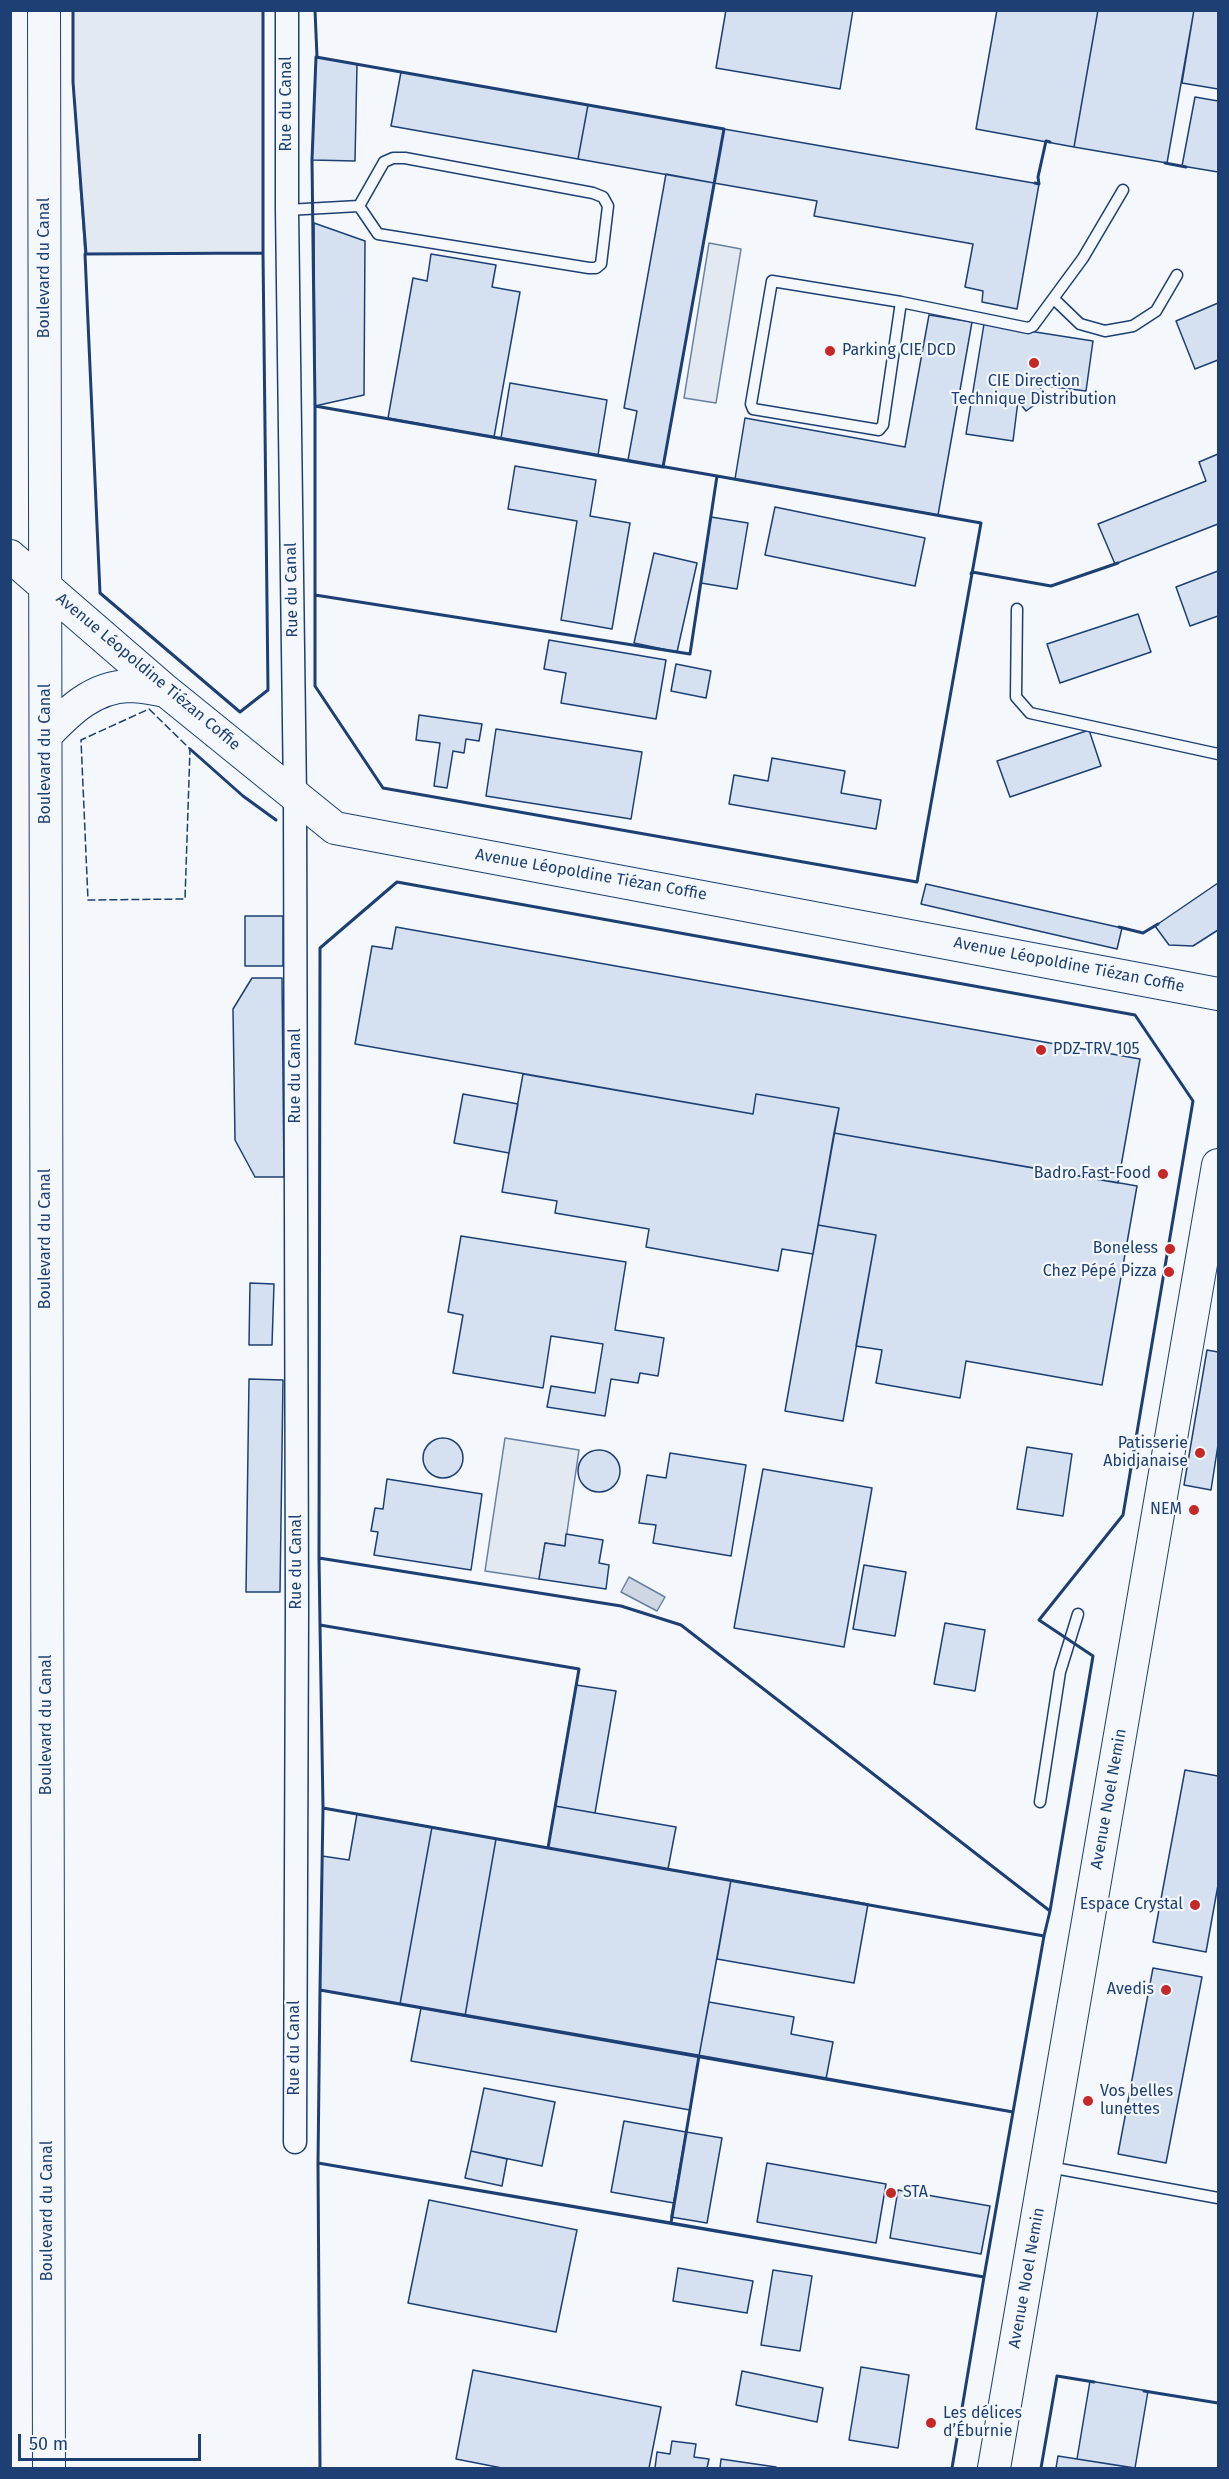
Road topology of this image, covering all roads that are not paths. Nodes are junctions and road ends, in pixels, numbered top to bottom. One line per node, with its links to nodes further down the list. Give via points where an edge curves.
1 (44, 10): 10 (street, Boulevard du Canal)
2 (287, 10): 5 (street, Rue du Canal)
3 (1123, 190): 7 (lane, via 1083,258)
4 (359, 206): 4 (lane, via 384,162 393,158 593,193 603,197 608,206 601,264 596,268 384,236 374,229); 5 (lane)
5 (287, 210): 15 (street, Rue du Canal)
6 (1177, 275): 7 (lane, via 1156,311 1133,326 1105,331 1080,324)
7 (1053, 299): 8 (lane, via 1028,328)
8 (901, 302): 8 (lane, via 883,425 879,429 753,408 772,281)
9 (10, 556): 10 (street, Avenue Léopoldine Tiézan Coffie)
10 (46, 585): 12 (street, Avenue Léopoldine Tiézan Coffie); 13 (street, Boulevard du Canal)
11 (1017, 609): 14 (lane, via 1016,697 1030,713)
12 (166, 691): 13 (street, via 129,686 102,691 75,706); 15 (street, Avenue Léopoldine Tiézan Coffie)
13 (46, 735): 23 (street, Boulevard du Canal)
14 (1218, 754)
15 (295, 796): 16 (street, Avenue Léopoldine Tiézan Coffie, via 335,828); 20 (street, Rue du Canal)
16 (1218, 994)
17 (1218, 1165): 21 (street, Avenue Noel Nemin, via 1203,1283)
18 (1078, 1614): 19 (lane, via 1060,1672)
19 (1040, 1802)
20 (295, 2142)
21 (1046, 2166): 22 (lane); 24 (street, Avenue Noel Nemin)
22 (1218, 2198)
23 (49, 2469)
24 (994, 2469)

